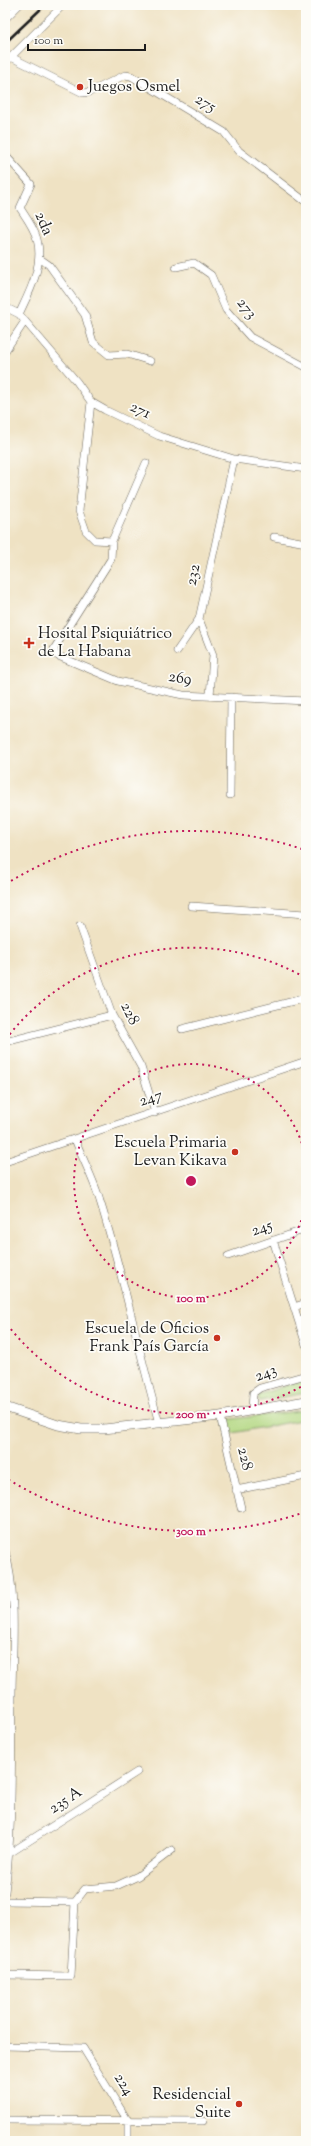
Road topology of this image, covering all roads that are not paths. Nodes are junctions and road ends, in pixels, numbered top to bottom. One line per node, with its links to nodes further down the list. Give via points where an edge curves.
1 (19, 5): 3 (street)
2 (62, 5): 4 (street)
3 (5, 19)
4 (11, 57): 5 (street); 7 (street, 275, via 83,93 124,75 131,76 224,132 238,151)
5 (5, 63)
6 (5, 154): 8 (street, 2da, via 32,184 20,208 37,238)
7 (306, 202)
8 (39, 258): 11 (street, 2da, via 34,282); 14 (street, via 49,265 85,315 93,342 109,355 127,354)
9 (176, 267): 15 (street, 273, via 194,263 211,275 226,310 250,337)
10 (5, 307): 11 (street, 271)
11 (19, 314): 12 (street, 271)
12 (25, 321): 13 (street); 16 (street, 271)
13 (5, 351)
14 (150, 361)
15 (306, 367)
16 (91, 402): 17 (street, 271, via 159,436); 21 (street, via 79,512 86,531 95,540)
17 (234, 459): 19 (street, 271); 23 (street, 232)
18 (146, 463): 21 (street)
19 (306, 469)
20 (274, 537): 22 (street)
21 (112, 542): 25 (street, 269, via 111,559 54,650 56,655 118,681 183,695)
22 (306, 543)
23 (199, 619): 24 (street); 25 (street, via 213,655)
24 (177, 651)
25 (210, 696): 26 (street, 269)
26 (231, 697): 27 (street, 269); 28 (street)
27 (306, 701)
28 (230, 795)
29 (191, 906): 30 (street)
30 (306, 914)
31 (80, 926): 33 (street, 228)
32 (306, 998): 34 (street)
33 (112, 1015): 35 (street); 37 (street, 228, via 141,1068)
34 (182, 1029)
35 (5, 1042)
36 (306, 1061): 37 (street, 247)
37 (155, 1113): 38 (street, 247)
38 (75, 1139): 39 (street, 247); 51 (street, via 100,1200 130,1305)
39 (5, 1162)
40 (306, 1229): 41 (street, 245)
41 (273, 1240): 42 (street, 245); 44 (street)
42 (228, 1256)
43 (306, 1303): 44 (street)
44 (294, 1307): 45 (street)
45 (306, 1345)
46 (306, 1375): 49 (street, 243, via 260,1388 253,1394)
47 (306, 1402): 49 (main road)
48 (5, 1407): 51 (main road, via 58,1425 81,1429)
49 (252, 1411): 50 (main road)
50 (220, 1416): 51 (main road); 53 (street, 228)
51 (159, 1423)
52 (306, 1476): 53 (street)
53 (236, 1490): 54 (street, 228)
54 (241, 1508)
55 (5, 1551): 57 (street, via 12,1591)
56 (137, 1772): 59 (street, 235 A)
57 (7, 1824): 59 (street)
58 (172, 1850): 62 (street, via 138,1876 116,1886 85,1890)
59 (10, 1854): 60 (street)
60 (5, 1892)
61 (5, 1901): 62 (street)
62 (75, 1902): 63 (street, via 71,1976)
63 (5, 1975)
64 (5, 2046): 66 (street, 224, via 83,2048)
65 (5, 2120): 66 (street)
66 (128, 2121): 67 (street); 68 (street, 224)
67 (203, 2121)
68 (128, 2141)

